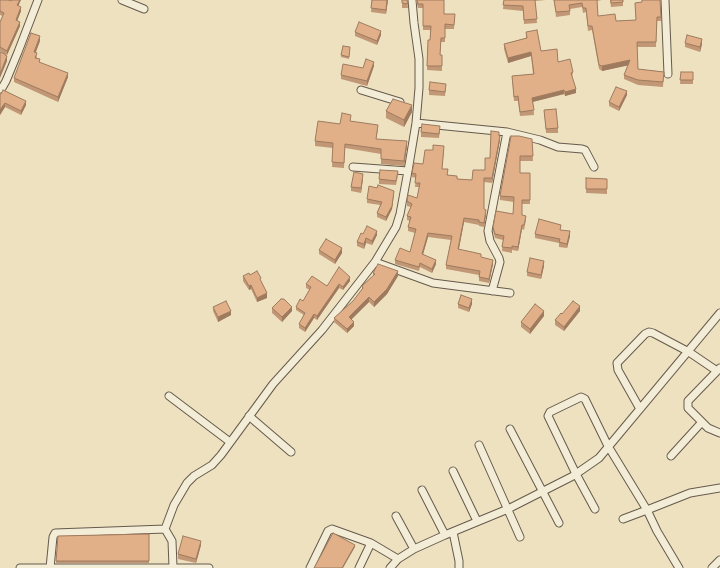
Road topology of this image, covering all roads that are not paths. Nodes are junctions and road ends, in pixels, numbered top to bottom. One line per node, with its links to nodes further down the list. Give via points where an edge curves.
1 (38, 0): 7 (street, via 6,81)
2 (122, 0): 5 (street)
3 (412, 0): 9 (street, via 419,59)
4 (665, 0): 6 (street)
5 (144, 9)
6 (668, 74)
7 (0, 89)
8 (361, 90): 9 (street)
9 (417, 108): 10 (street)
10 (416, 123): 11 (street); 14 (street)
11 (507, 132): 13 (street, via 564,148 582,149); 16 (street, via 488,231 500,262)
12 (353, 167): 14 (street)
13 (594, 168)
14 (408, 171): 15 (street, via 396,227)
15 (376, 262): 16 (street, via 433,283); 23 (street)
16 (492, 291): 17 (street)
17 (510, 293)
18 (720, 313): 19 (street)
19 (689, 352): 20 (street); 22 (street); 22 (street, via 649,332 617,364)
20 (718, 369): 24 (street, via 688,403 688,408)
21 (168, 396): 27 (street)
22 (640, 409): 29 (street)
23 (249, 416): 27 (street); 30 (street)
24 (702, 422): 26 (street); 31 (street)
25 (510, 428): 36 (street)
26 (720, 433)
27 (230, 442): 44 (street, via 212,465 187,482 174,505)
28 (479, 445): 37 (street)
29 (608, 446): 33 (street, via 599,458); 33 (street, via 583,397 549,413 548,418); 39 (street)
30 (291, 452)
31 (670, 456)
32 (453, 471): 42 (street)
33 (576, 474): 36 (street); 38 (street)
34 (720, 488): 39 (street, via 690,493)
35 (422, 490): 46 (street)
36 (543, 492): 37 (street); 43 (street)
37 (508, 509): 42 (street); 47 (street)
38 (596, 509)
39 (647, 510): 41 (street); 60 (street)
40 (396, 516): 49 (street)
41 (623, 519)
42 (477, 521): 45 (street)
43 (559, 523)
44 (165, 529): 52 (street, via 172,541); 54 (street, via 55,533)
45 (453, 532): 46 (street); 59 (street)
46 (445, 535): 49 (street)
47 (520, 537)
48 (371, 543): 50 (street); 56 (street, via 335,529 330,530); 57 (street)
49 (414, 549): 50 (street)
50 (398, 560): 58 (street)
51 (720, 560): 61 (street)
52 (172, 567): 54 (street); 55 (street)
53 (20, 568): 54 (street)
54 (50, 568)
55 (209, 568)
56 (310, 568)
57 (359, 568)
58 (390, 568)
59 (459, 568)
60 (679, 568)
61 (712, 568)

